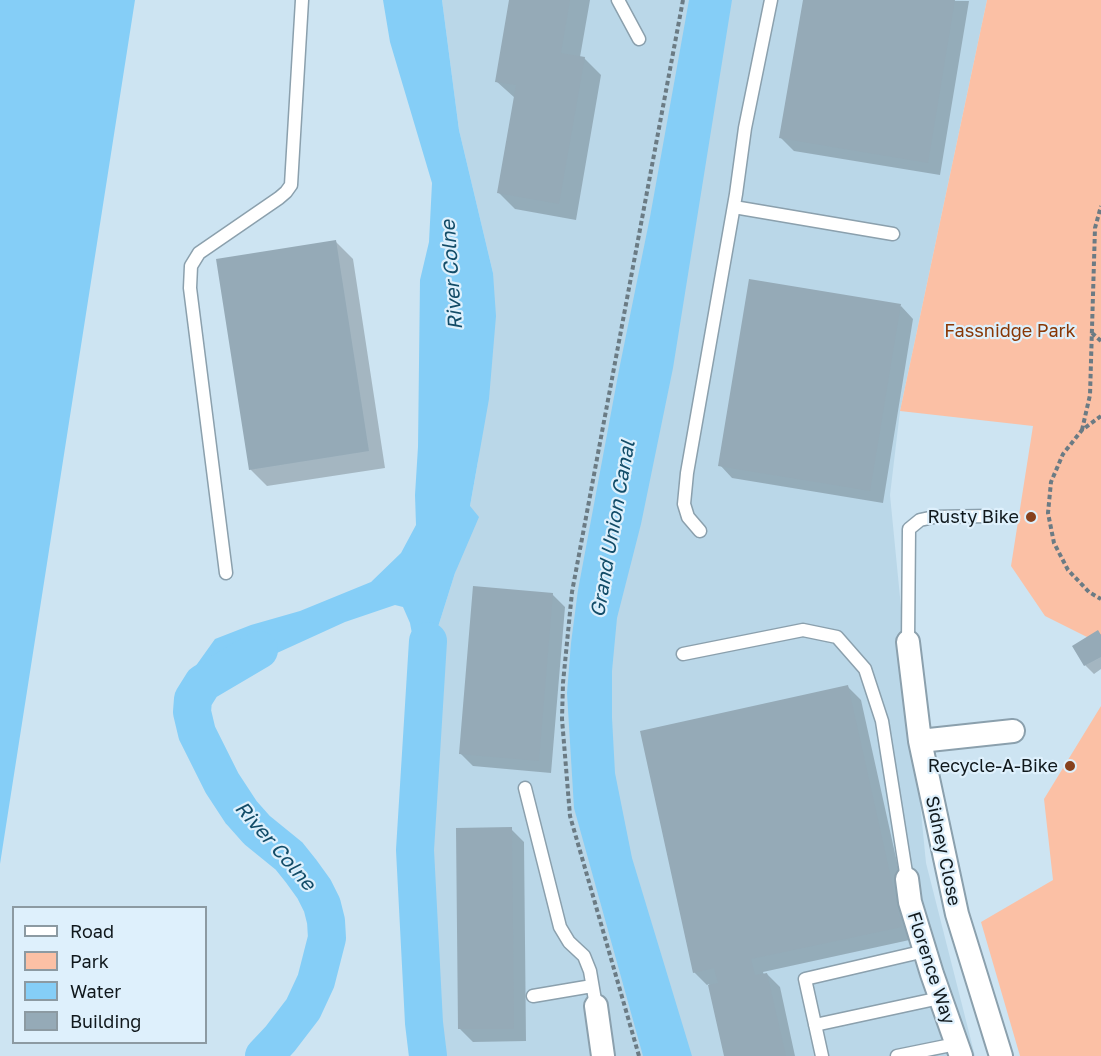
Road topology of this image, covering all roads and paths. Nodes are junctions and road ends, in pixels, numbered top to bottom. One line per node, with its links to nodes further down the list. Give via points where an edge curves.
1 (302, 0): 15 (lane, via 291,185 279,198 199,253 190,266 189,288)
2 (618, 0): 5 (lane)
3 (683, 0): 30 (path, via 572,592 563,683 570,816)
4 (771, 0): 7 (lane, via 745,128)
5 (639, 39)
6 (1101, 206): 9 (path, via 1095,228)
7 (734, 207): 8 (lane); 14 (lane, via 687,473 684,504 688,517)
8 (893, 234)
9 (1092, 333): 10 (path); 12 (path, via 1090,395)
10 (1101, 341)
11 (1101, 416): 12 (path)
12 (1082, 430): 16 (path, via 1063,454 1051,482 1048,513 1054,543 1068,570)
13 (990, 516): 17 (lane, via 934,517 920,520 909,529)
14 (700, 531)
15 (226, 573)
16 (1101, 600)
17 (908, 642): 20 (street, Sidney Close)
18 (683, 654): 22 (lane, via 803,630 837,637 865,669 882,721)
19 (1013, 731): 20 (street)
20 (920, 741): 33 (street, Sidney Close, via 957,914)
21 (525, 788): 25 (lane, via 560,927 584,956)
22 (907, 879): 23 (street, Florence Way)
23 (925, 951): 26 (street, Florence Way); 27 (lane, via 805,979)
24 (533, 996): 25 (lane)
25 (594, 996): 29 (street)
26 (940, 998): 27 (lane); 28 (street, Florence Way)
27 (815, 1025): 31 (lane)
28 (958, 1050): 32 (lane)
29 (600, 1055)
30 (639, 1056)
31 (822, 1056)
32 (897, 1056)
33 (1001, 1056)

